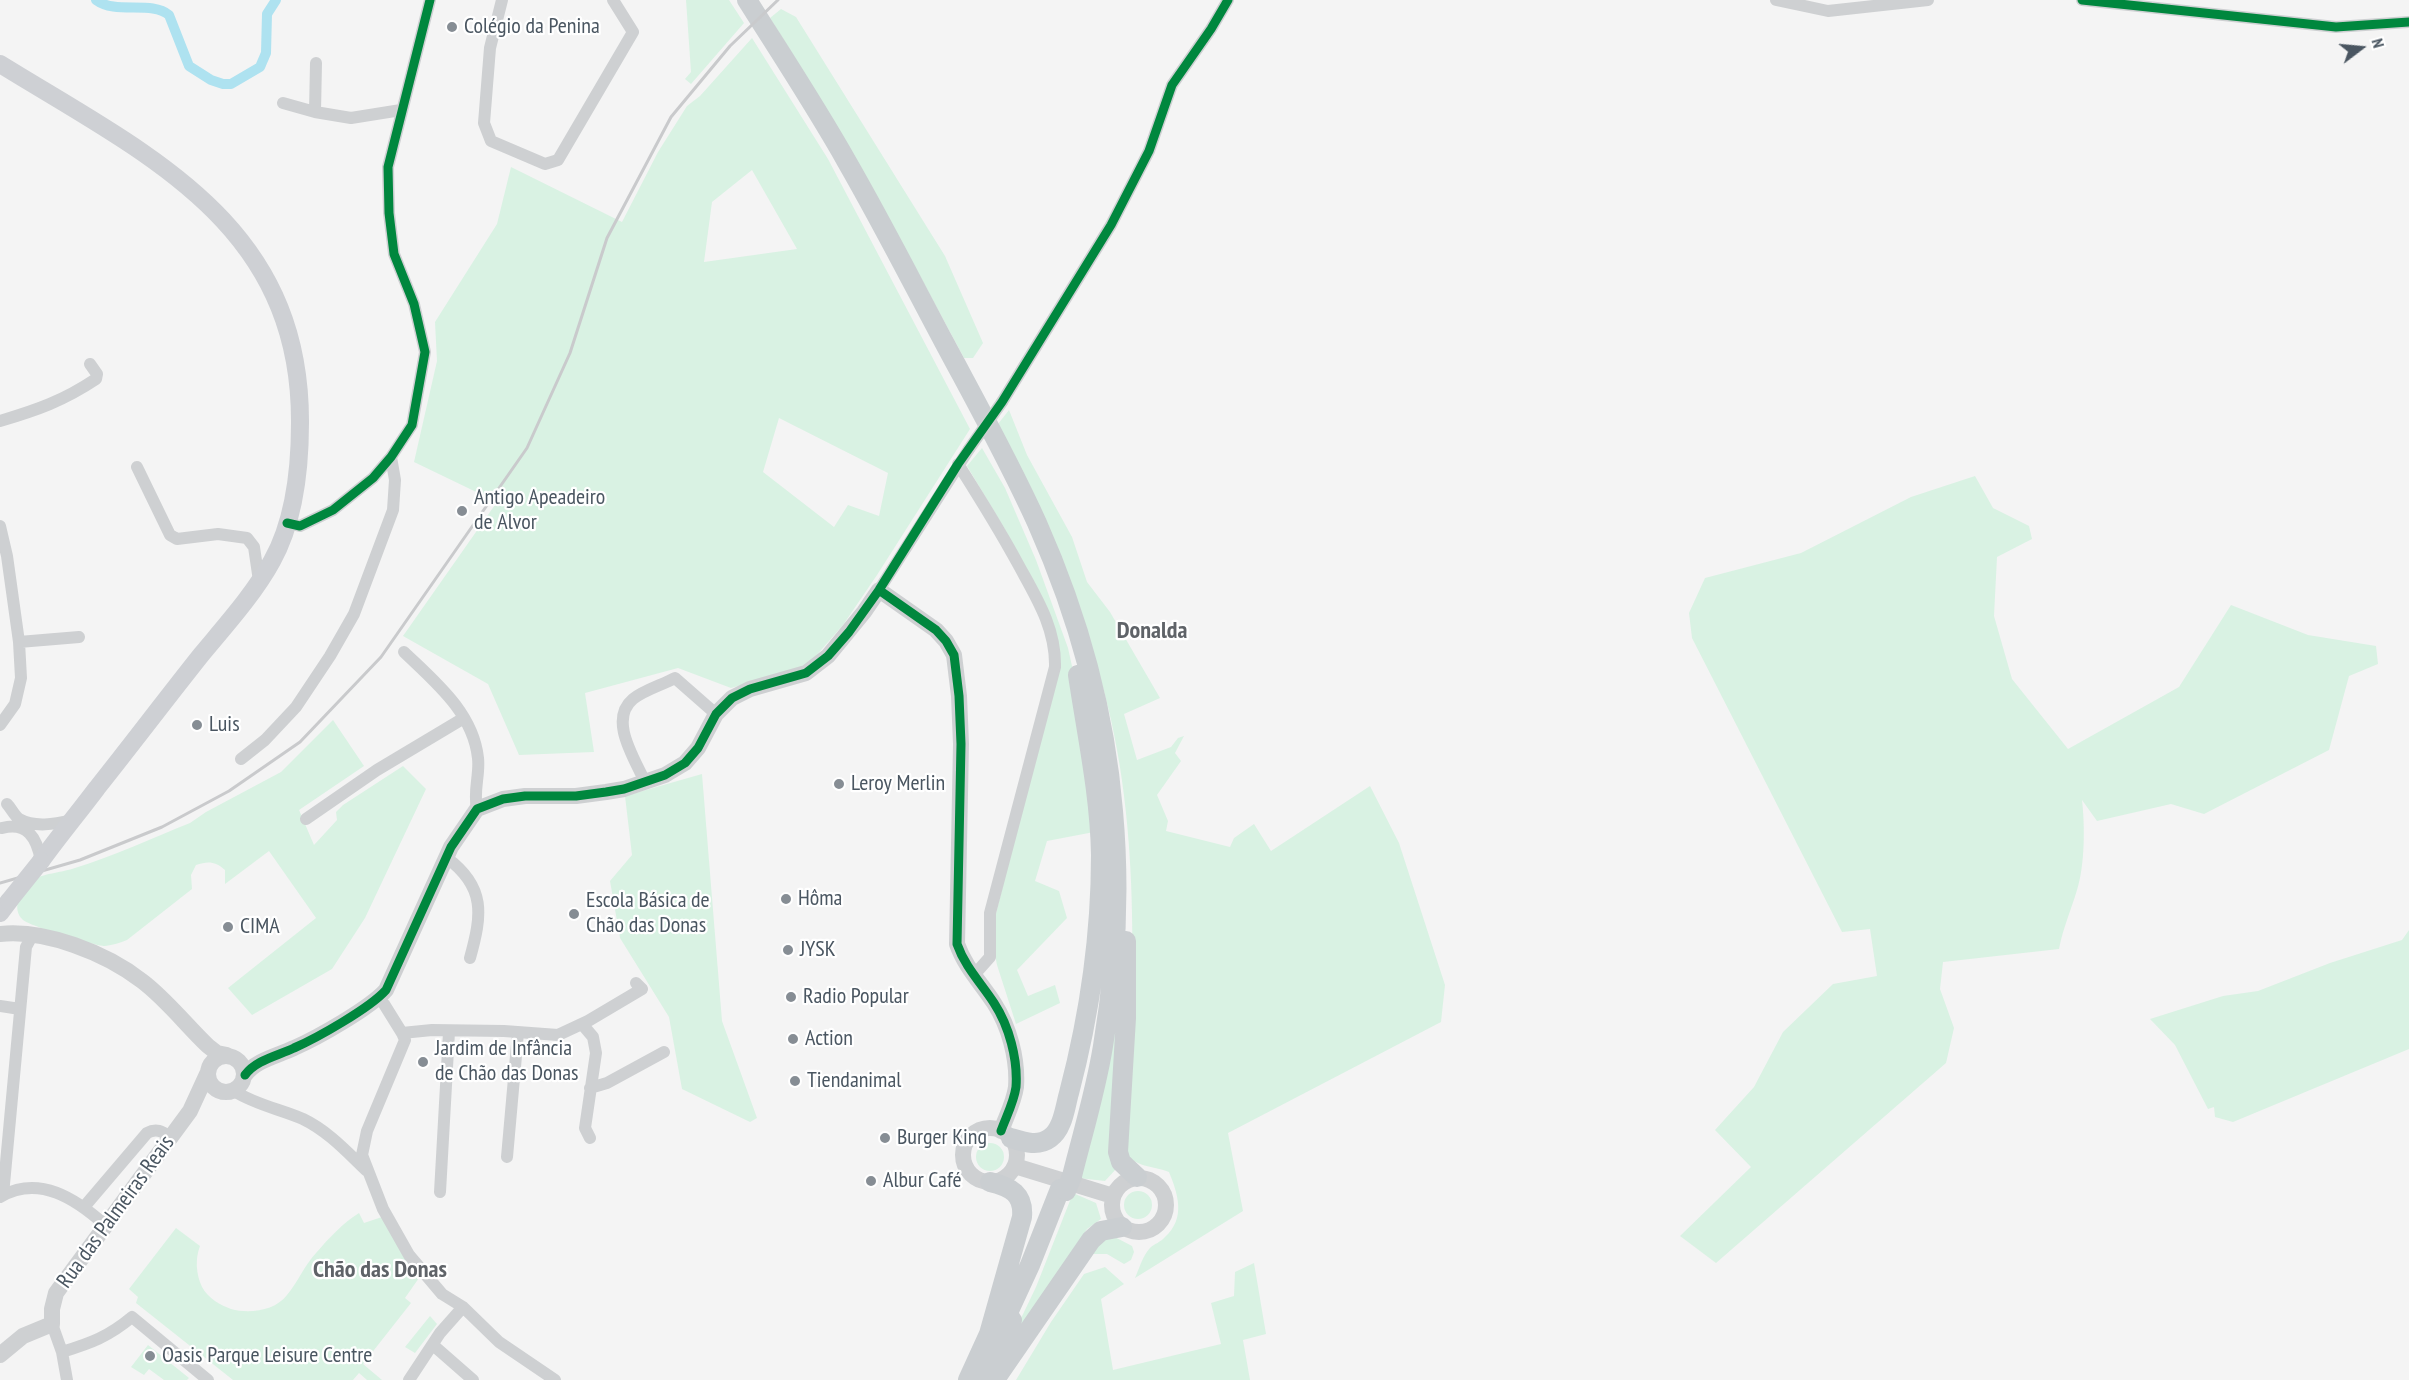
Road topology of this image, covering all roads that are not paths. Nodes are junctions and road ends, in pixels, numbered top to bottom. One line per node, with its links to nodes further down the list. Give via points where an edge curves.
1 (430, 0): 14 (street)
2 (502, 0): 3 (street, via 490,48 484,123 491,141 545,164 558,160 633,32)
3 (613, 0)
4 (736, 0): 28 (main road, via 831,152 991,449 1042,556)
5 (747, 0): 25 (main road, via 847,162 966,383 1037,523)
6 (1227, 0): 19 (street, bridge, via 1172,85 1149,151 1111,225 1002,402)
7 (1776, 0): 8 (street, via 1828,11)
8 (1928, 0)
9 (2082, 0): 10 (street, via 2336,27)
10 (2409, 22)
11 (316, 63): 15 (street)
12 (0, 64): 21 (main road, via 142,152 189,187 221,217 260,268 276,298 297,369 300,454 296,493)
13 (283, 103): 15 (street)
14 (401, 110): 15 (street, via 351,118); 18 (street, via 388,167 389,213 394,254 414,304 425,352 412,425)
15 (315, 112)
16 (90, 364): 17 (street, via 97,374 96,380 70,397)
17 (0, 421)
18 (391, 457): 21 (street, via 373,478 333,510 300,526); 33 (street, via 395,480 393,510 354,614 296,707)
19 (958, 464): 24 (street); 49 (street, via 1034,593 1055,651 990,913 990,957)
20 (137, 467): 23 (street, via 170,535 177,539 218,534 247,538 254,547)
21 (287, 523): 23 (main road, via 273,560)
22 (0, 526): 27 (street)
23 (259, 581): 38 (main road)
24 (879, 590): 30 (street, via 828,656 806,673 750,689 732,698); 49 (street, via 936,630 954,656 961,744 956,934 961,956)
25 (1073, 615): 72 (main road, via 1104,719 1120,829 1127,965 1118,1152 1126,1169); 74 (main road, via 1100,716 1113,808 1116,905 1112,983 1103,1046 1093,1096)
26 (79, 636): 27 (street)
27 (19, 642): 32 (street, via 21,678 15,704)
28 (1074, 649): 66 (main road, via 1101,855 1088,1005 1056,1133 1049,1139 1028,1144); 74 (main road, via 1101,777 1110,860 1110,916 1100,1032)
29 (404, 652): 31 (street, via 450,697)
30 (716, 714): 34 (street, via 686,763); 34 (street, via 675,678 633,699 621,722)
31 (464, 718): 36 (street, via 478,759 474,796); 37 (street, via 377,770)
32 (0, 725)
33 (241, 759)
34 (645, 782): 36 (street, via 596,793 503,799)
35 (4, 799): 39 (street, via 8,816); 40 (street, via 17,818)
36 (477, 809): 42 (street)
37 (306, 819)
38 (72, 820): 40 (street); 41 (main road)
39 (1, 828): 40 (street)
40 (32, 828): 41 (street, via 47,833); 43 (street)
41 (52, 844): 43 (main road)
42 (447, 858): 48 (street, via 461,868 475,888 480,924); 51 (street, via 386,990)
43 (41, 861): 44 (main road, bridge)
44 (5, 907): 46 (street, via 11,920)
45 (0, 922): 46 (street)
46 (26, 931): 47 (street); 53 (street); 55 (street, via 80,948 122,967 144,982)
47 (0, 934)
48 (470, 958)
49 (974, 975): 66 (street, via 1002,1018 1013,1052 1016,1089)
50 (636, 983): 54 (street, via 642,989)
51 (378, 999): 57 (street); 60 (street, via 295,1048)
52 (0, 1006): 53 (street)
53 (20, 1009): 76 (street)
54 (582, 1024): 58 (street, via 558,1035); 64 (street, via 594,1037 596,1053)
55 (187, 1026): 61 (street, via 217,1053); 62 (street)
56 (449, 1032): 57 (street); 58 (street); 75 (street)
57 (402, 1033): 71 (street, via 405,1040 367,1131 362,1155)
58 (518, 1033): 69 (street)
59 (664, 1052): 64 (street)
60 (276, 1055): 61 (street); 63 (street, via 250,1068)
61 (231, 1056): 62 (street, via 214,1060); 63 (street, via 241,1062)
62 (208, 1070): 63 (street, via 212,1086); 65 (street)
63 (236, 1085): 65 (street); 71 (street, via 261,1105 303,1119 330,1135)
64 (590, 1088): 68 (street, via 585,1128)
65 (190, 1111): 67 (street, Rua das Palmeiras Reais)
66 (1006, 1135): 70 (street, via 1017,1152); 73 (street, via 986,1129 979,1131 964,1150 971,1174)
67 (170, 1137): 78 (street, via 161,1131 147,1133); 79 (street, Rua das Palmeiras Reais)
68 (590, 1138)
69 (507, 1157)
70 (1015, 1166): 73 (street, via 1005,1178); 77 (street)
71 (368, 1172): 81 (street, via 409,1255 442,1294)
72 (1137, 1177): 77 (street, via 1122,1183); 80 (street, via 1151,1180 1164,1192 1164,1218 1151,1230 1136,1232)
73 (990, 1182): 91 (main road, via 1014,1191 1022,1203 1022,1217 989,1334)
74 (1066, 1182): 92 (main road); 93 (main road, via 1032,1277)
75 (440, 1192)
76 (2, 1196): 78 (street, via 17,1190 52,1190)
77 (1113, 1196): 80 (street, via 1113,1213)
78 (84, 1207): 79 (street)
79 (105, 1225): 82 (street, Rua das Palmeiras Reais, via 56,1293)
80 (1122, 1227): 94 (main road, via 1101,1231 1091,1240)
81 (463, 1307): 83 (street); 90 (street, via 499,1342)
82 (52, 1324): 84 (street, Rua das Palmeiras Reais); 85 (street, via 23,1336)
83 (433, 1345): 88 (street); 89 (street)
84 (62, 1352): 86 (street, Rua das Palmeiras Reais); 87 (street, via 99,1340 132,1317)
85 (0, 1355)
86 (67, 1380)
87 (208, 1380)
88 (409, 1380)
89 (473, 1380)
90 (555, 1380)
91 (968, 1380)
92 (975, 1380)
93 (983, 1380)
94 (994, 1380)

